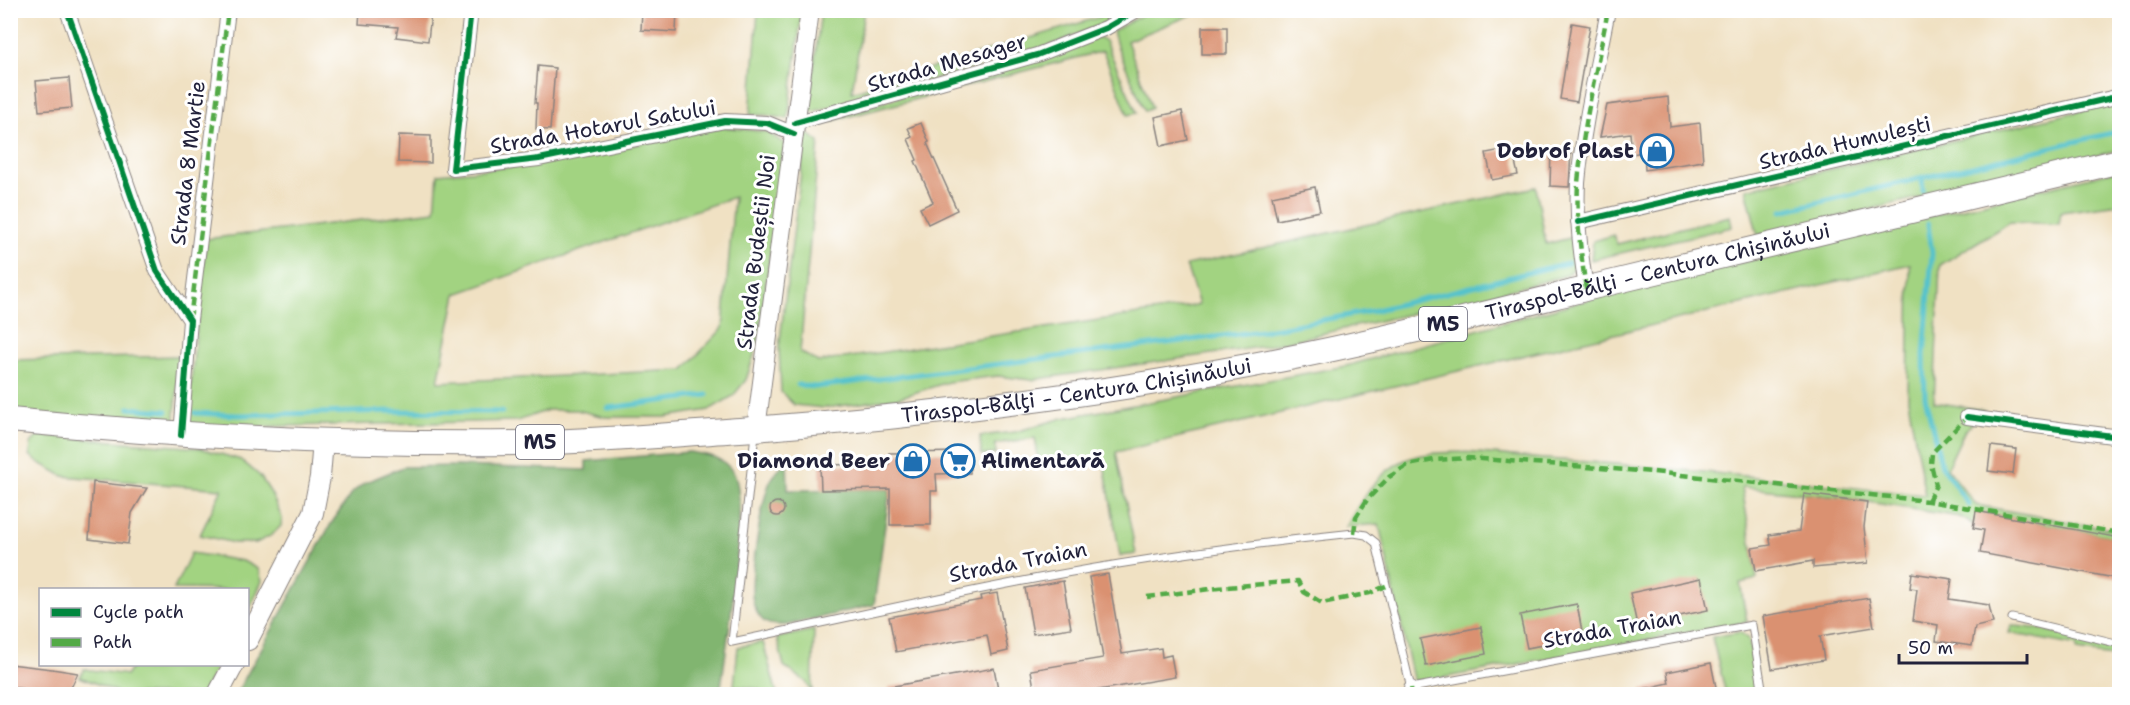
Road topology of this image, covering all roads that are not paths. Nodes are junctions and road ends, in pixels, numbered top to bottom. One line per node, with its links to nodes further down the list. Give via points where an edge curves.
1 (67, 10): 12 (street, via 157,271)
2 (228, 10): 12 (street, Strada 8 Martie)
3 (471, 10): 8 (street, Strada Hotarul Satului, via 453,169 539,159 725,121)
4 (810, 10): 8 (street, Strada Budeștii Noi)
5 (1137, 10): 8 (street, Strada Mesager, via 1106,28 1037,55)
6 (1608, 10): 10 (street, via 1578,183)
7 (2120, 96): 10 (street, Strada Humulești)
8 (794, 128): 15 (street, Strada Budeștii Noi)
9 (2120, 160): 11 (highway, Tiraspol-Bălţi - Centura Chișinăului / M5)
10 (1578, 222): 11 (street)
11 (1586, 289): 15 (highway, Tiraspol-Bălţi - Centura Chișinăului / M5, via 1313,354 1170,380 974,408)
12 (190, 320): 16 (street, Strada 8 Martie)
13 (1967, 417): 17 (street)
14 (10, 420): 16 (highway, Tiraspol-Bălţi - Centura Chișinăului / M5)
15 (756, 429): 18 (highway, Tiraspol-Bălţi - Centura Chișinăului / M5, via 518,443); 23 (lane, Strada Traian, via 732,642 1038,578 1266,542 1354,533 1366,535 1376,543)
16 (181, 435): 18 (highway, Tiraspol-Bălţi - Centura Chișinăului / M5)
17 (2120, 437)
18 (323, 441): 20 (main road, via 313,513)
19 (2012, 618): 21 (lane)
20 (249, 638)
21 (2120, 644)
22 (233, 666): 24 (main road)
23 (1412, 691): 25 (lane, Strada Traian, via 1752,625)
24 (218, 694)
25 (1762, 694)

